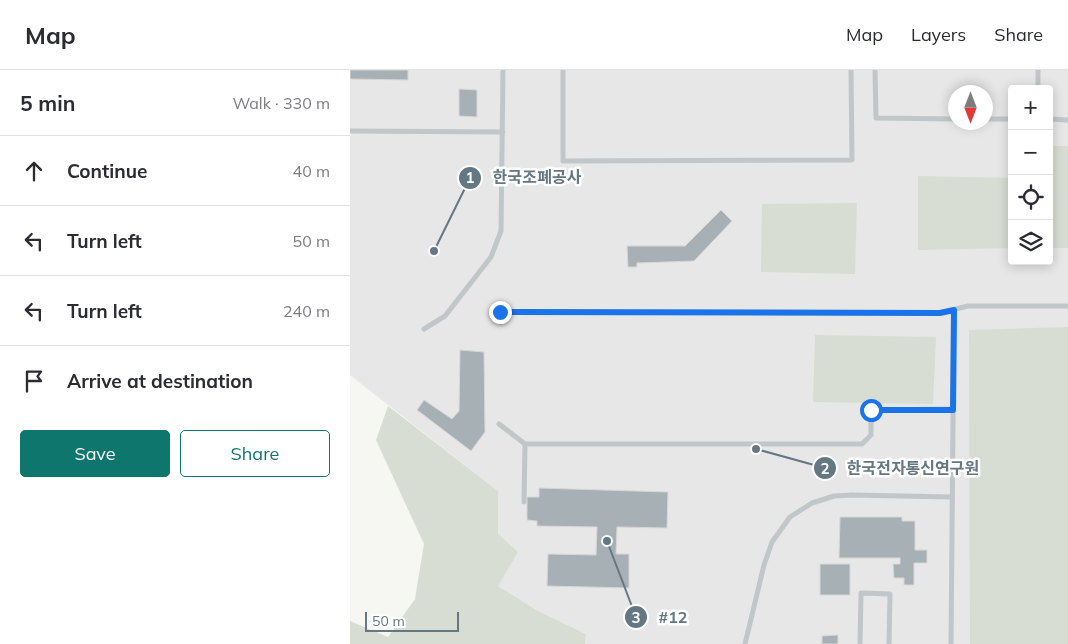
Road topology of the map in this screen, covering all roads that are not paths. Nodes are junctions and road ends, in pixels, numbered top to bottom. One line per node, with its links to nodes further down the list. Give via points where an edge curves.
1 (503, 70): 13 (lane)
2 (563, 70): 3 (lane, via 563,161 852,160)
3 (851, 70)
4 (875, 70): 7 (lane, via 876,118)
5 (1038, 70): 6 (lane)
6 (1038, 85)
7 (948, 119)
8 (993, 119): 9 (lane)
9 (1008, 119)
10 (1053, 119): 11 (lane)
11 (1068, 120)
12 (350, 131): 13 (lane)
13 (503, 132): 17 (lane, via 501,231 491,257 445,316)
14 (1068, 306): 15 (lane, via 968,306)
15 (954, 310): 16 (lane, via 940,313); 18 (lane)
16 (500, 312)
17 (424, 328)
18 (953, 410): 20 (lane, via 871,410 870,435 862,444); 21 (lane)
19 (499, 424): 20 (lane)
20 (525, 444): 22 (lane)
21 (952, 496): 23 (lane, via 834,496 812,503 790,517 772,542); 26 (lane)
22 (524, 502)
23 (745, 644)
24 (860, 644): 25 (lane, via 861,593 890,594)
25 (889, 644)
26 (950, 644)

